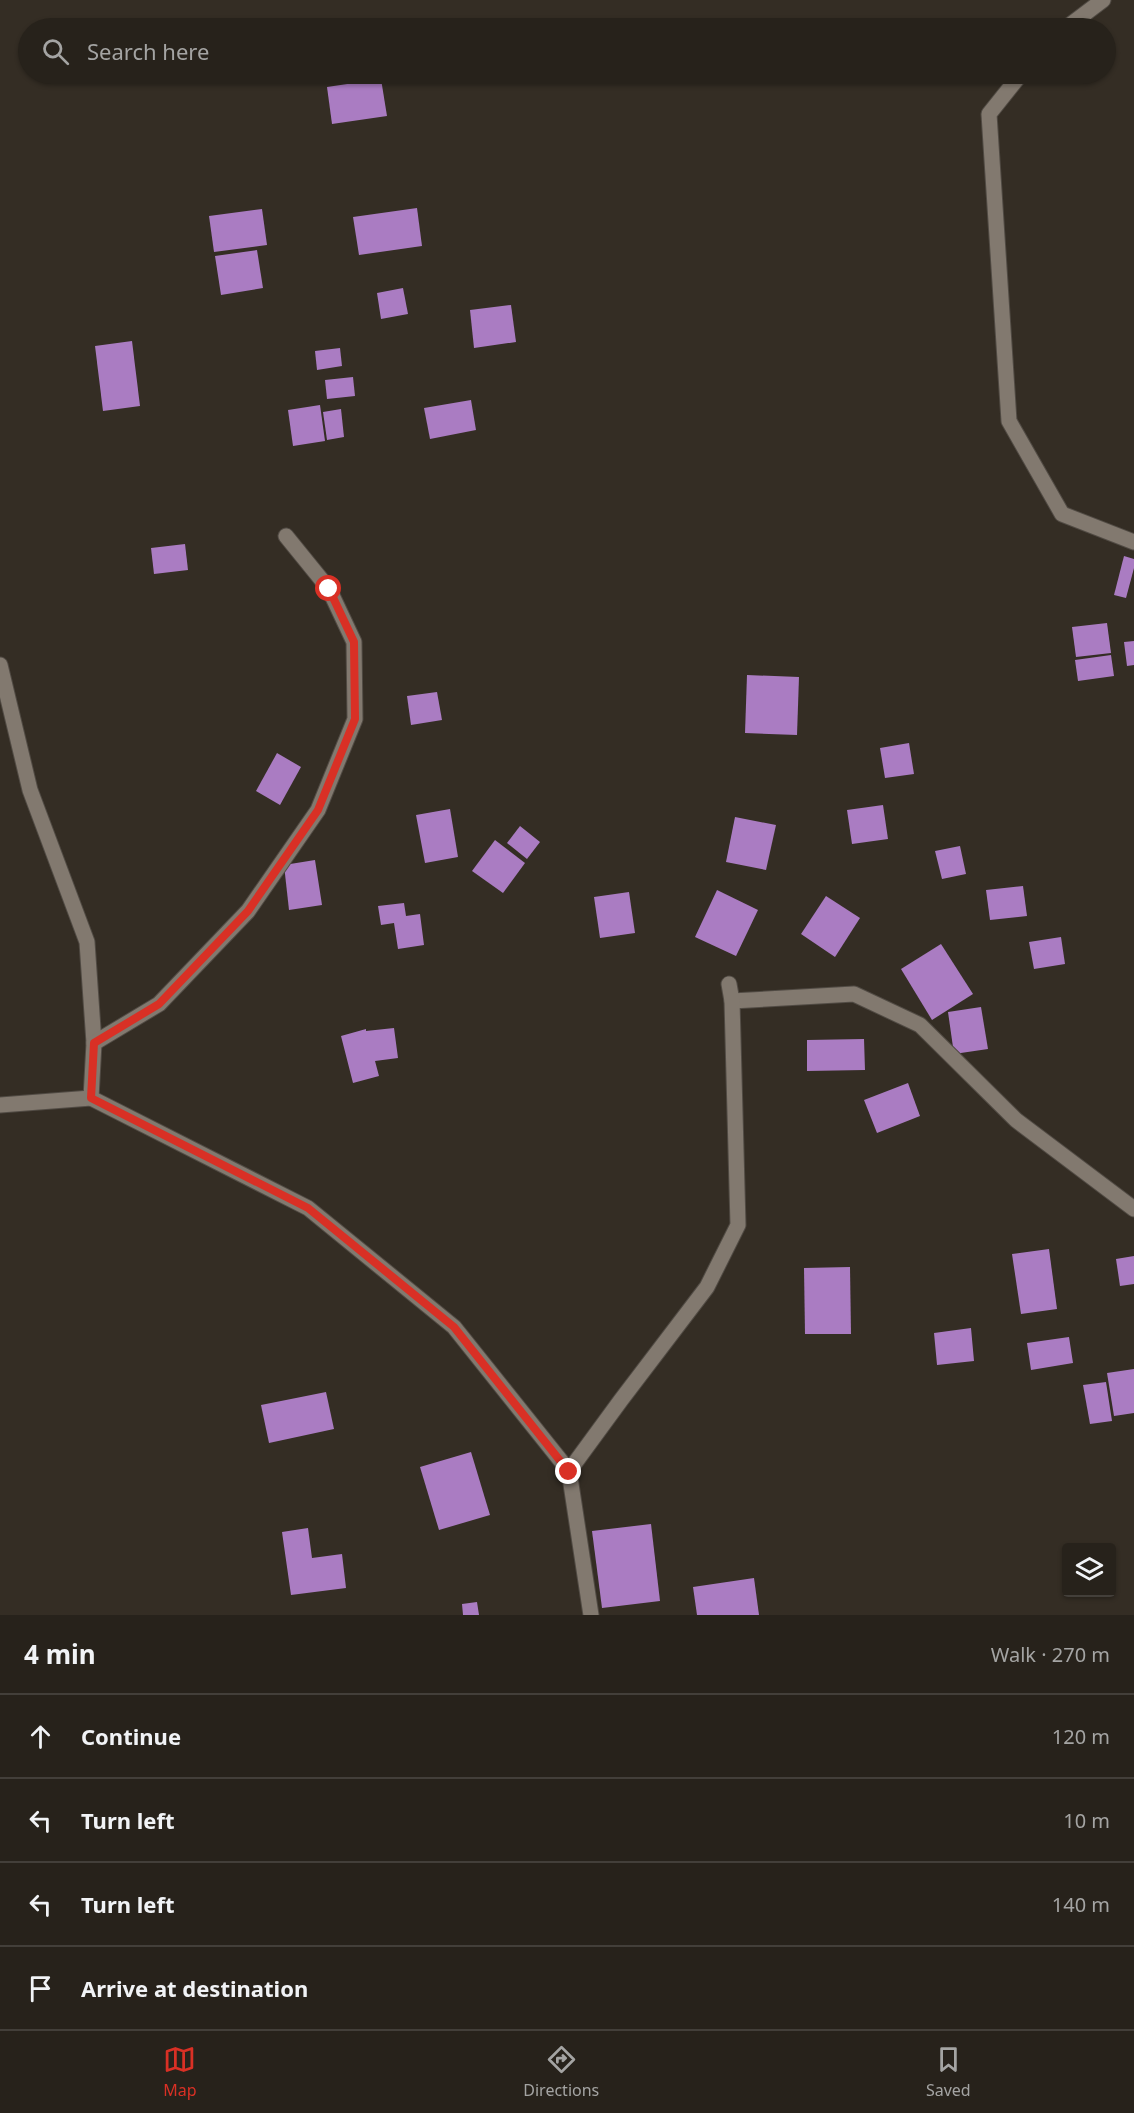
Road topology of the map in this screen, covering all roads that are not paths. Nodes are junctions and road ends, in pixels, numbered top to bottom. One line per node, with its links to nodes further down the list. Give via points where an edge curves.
1 (1103, 0): 2 (street)
2 (1079, 18)
3 (1013, 84): 5 (street, via 989,114 1009,421 1062,514)
4 (286, 536): 9 (street, via 329,589 354,642 355,719 318,810 248,911 159,1004)
5 (1134, 542)
6 (0, 665): 9 (street, via 30,790 87,942)
7 (729, 984): 8 (street)
8 (732, 1001): 12 (street, via 854,994 920,1025 1016,1120); 13 (street, via 738,1225 707,1287)
9 (94, 1043): 10 (street)
10 (91, 1098): 11 (street); 13 (street, via 308,1208 454,1327)
11 (0, 1105)
12 (1134, 1209)
13 (569, 1472): 14 (street)
14 (591, 1615)

